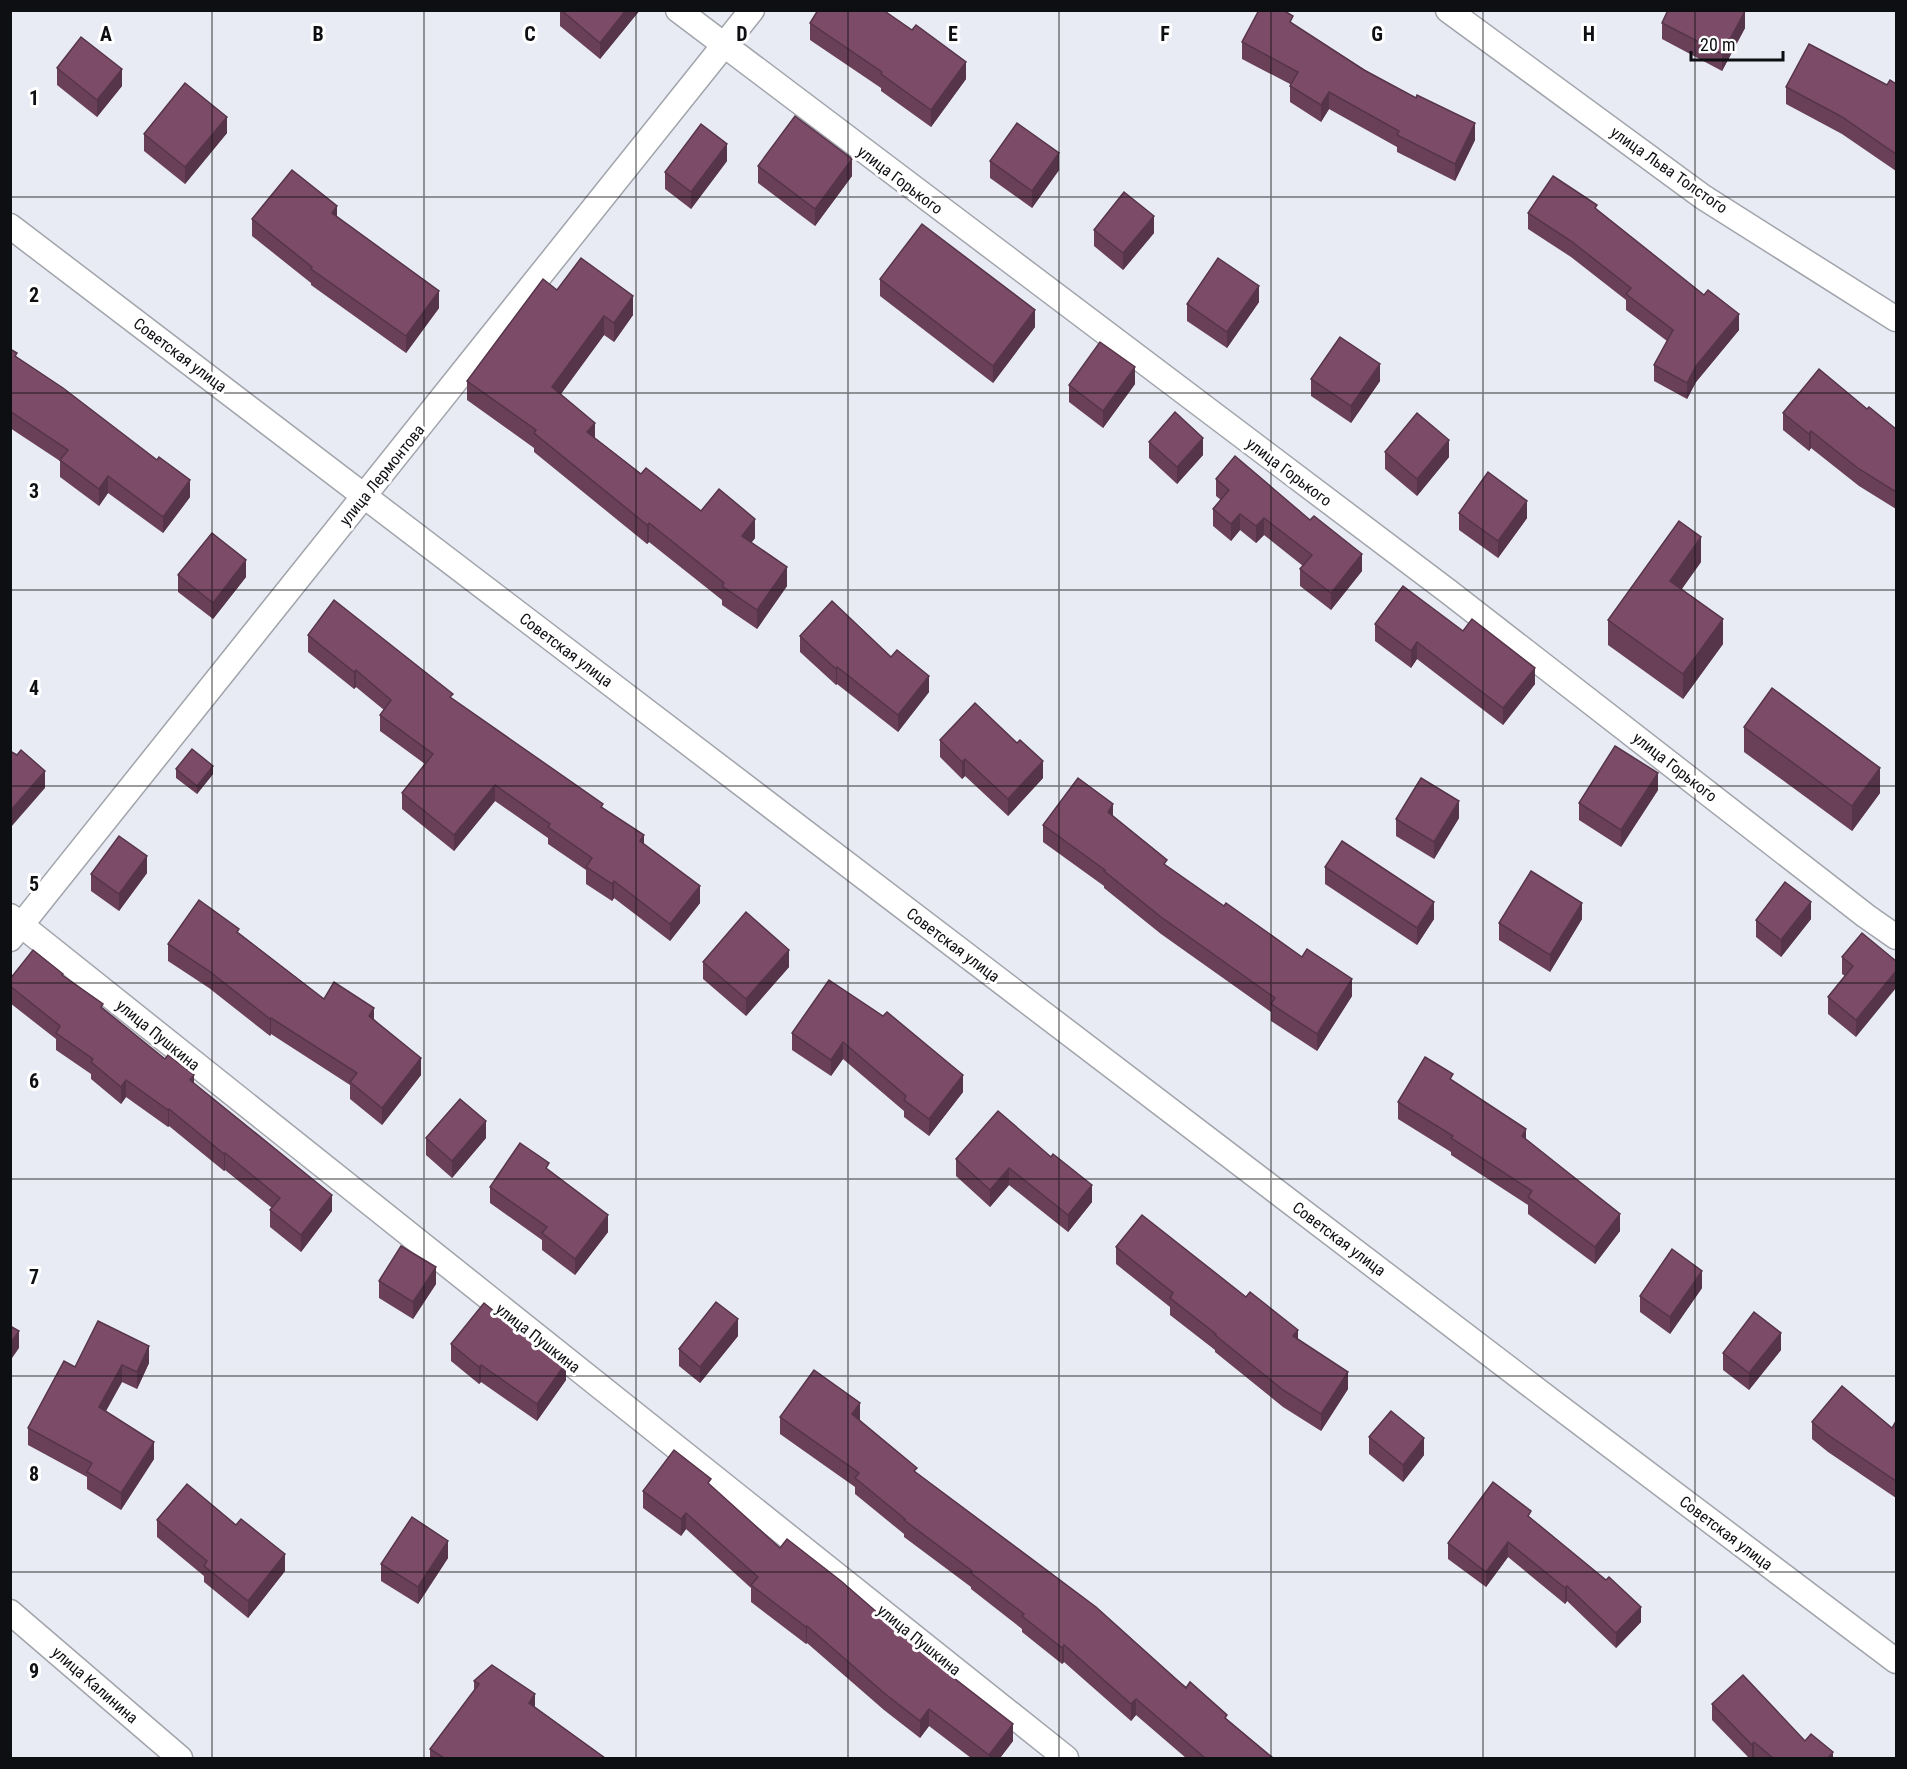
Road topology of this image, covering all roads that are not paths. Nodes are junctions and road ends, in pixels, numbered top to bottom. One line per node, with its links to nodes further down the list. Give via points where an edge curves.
1 (678, 10): 4 (street, улица Горького)
2 (752, 10): 4 (street, улица Лермонтова)
3 (1448, 10): 6 (street, улица Льва Толстого, via 1703,197)
4 (725, 47): 7 (street, улица Лермонтова); 9 (street, улица Горького, via 1439,585)
5 (10, 226): 7 (street, Советская улица)
6 (1896, 319)
7 (365, 496): 8 (street, улица Лермонтова); 11 (street, Советская улица)
8 (14, 927): 13 (street, улица Пушкина)
9 (1896, 937)
10 (10, 1612): 12 (street, улица Калинина)
11 (1896, 1661)
12 (180, 1758)
13 (1066, 1758)

